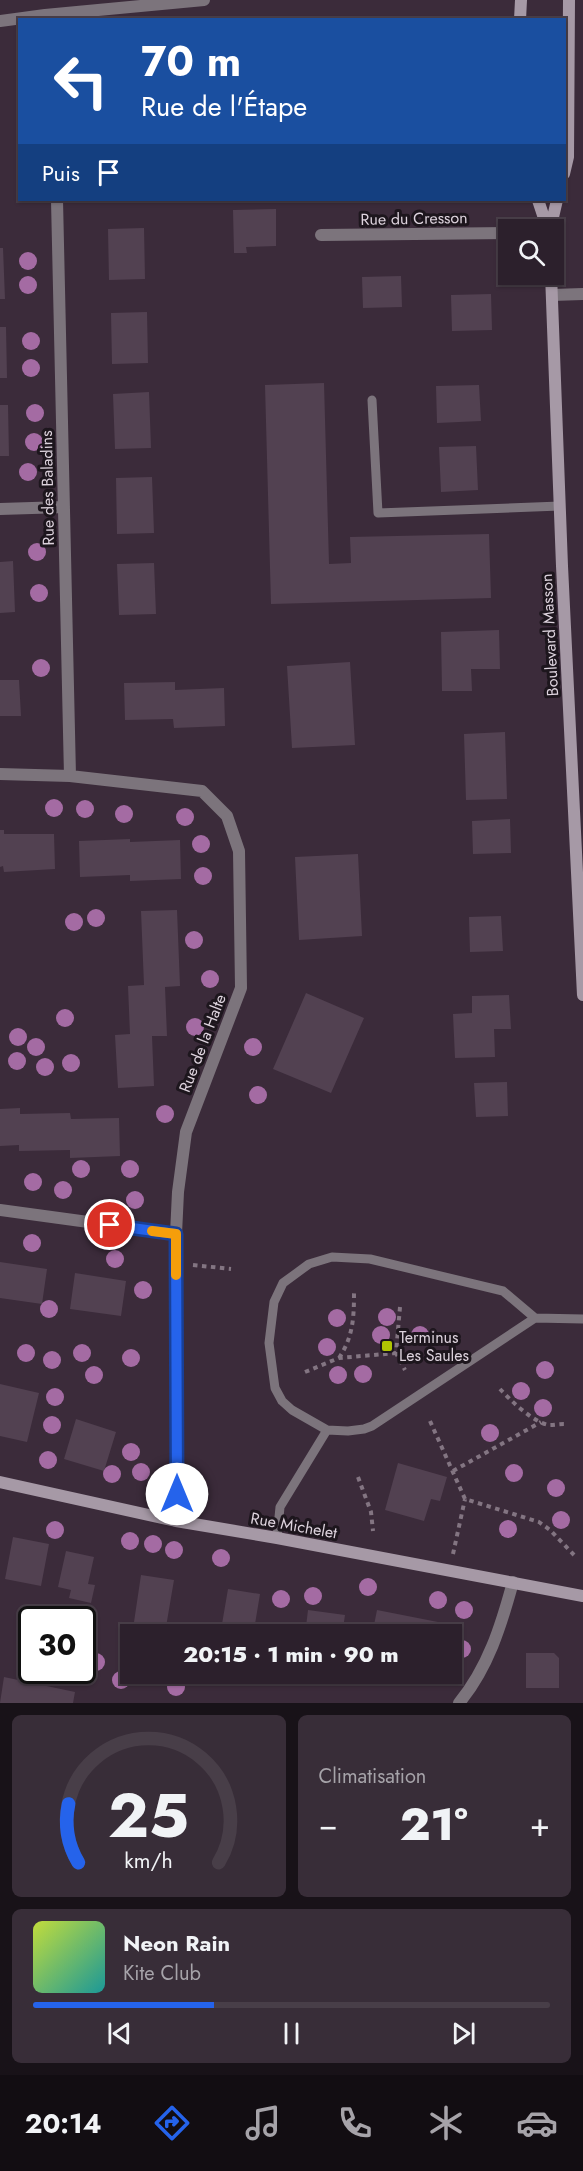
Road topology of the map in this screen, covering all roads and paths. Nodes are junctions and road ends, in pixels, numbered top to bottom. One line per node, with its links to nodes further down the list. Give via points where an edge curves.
1 (204, 0): 4 (street)
2 (521, 0): 5 (main road)
3 (569, 0): 8 (main road)
4 (46, 17)
5 (520, 18)
6 (18, 19): 7 (street)
7 (0, 21)
8 (566, 166)
9 (57, 201): 21 (street, Rue des Baladins)
10 (538, 201): 12 (main road)
11 (557, 201): 13 (main road)
12 (545, 219)
13 (552, 219)
14 (498, 233): 15 (street, Rue du Cresson)
15 (321, 236)
16 (552, 285): 18 (main road, Boulevard Masson)
17 (583, 294): 18 (street)
18 (552, 295): 20 (main road, Boulevard Masson)
19 (372, 400): 20 (lane, via 378,513)
20 (560, 506): 25 (main road, Boulevard Masson)
21 (64, 507): 22 (street); 24 (street, Rue des Baladins)
22 (0, 509)
23 (0, 774): 24 (street, Rue de la Halte)
24 (70, 776): 27 (street, Rue de la Halte, via 202,791 228,816 239,851 241,988 186,1132)
25 (583, 994)
26 (0, 1210): 27 (street)
27 (176, 1234): 28 (street, Rue de la Halte)
28 (177, 1263): 29 (path); 47 (street, Rue de la Halte)
29 (231, 1269)
30 (354, 1293): 35 (path, via 352,1333)
31 (400, 1307): 34 (path)
32 (535, 1318): 33 (lane); 42 (lane, via 372,1426); 42 (lane, via 503,1292 418,1270 349,1257 309,1264 278,1290 269,1343 271,1365 282,1401)
33 (583, 1319)
34 (396, 1353): 35 (path); 36 (path)
35 (339, 1358): 37 (path)
36 (405, 1370)
37 (305, 1372)
38 (500, 1389): 40 (path)
39 (430, 1421): 43 (path)
40 (541, 1422): 41 (path); 43 (path)
41 (564, 1424)
42 (327, 1430): 49 (lane, via 280,1507)
43 (453, 1471): 46 (path)
44 (358, 1477): 48 (path, via 371,1512)
45 (0, 1482): 47 (main road, Rue Michelet)
46 (465, 1499): 50 (path, via 539,1522); 51 (path)
47 (176, 1521): 49 (main road, Rue Michelet)
48 (373, 1531)
49 (277, 1538): 51 (main road, Rue Michelet)
50 (574, 1555)
51 (448, 1570): 52 (main road, Rue Michelet)
52 (513, 1582): 53 (main road, Rue Michelet); 54 (street, via 487,1661)
53 (583, 1596)
54 (459, 1703)

